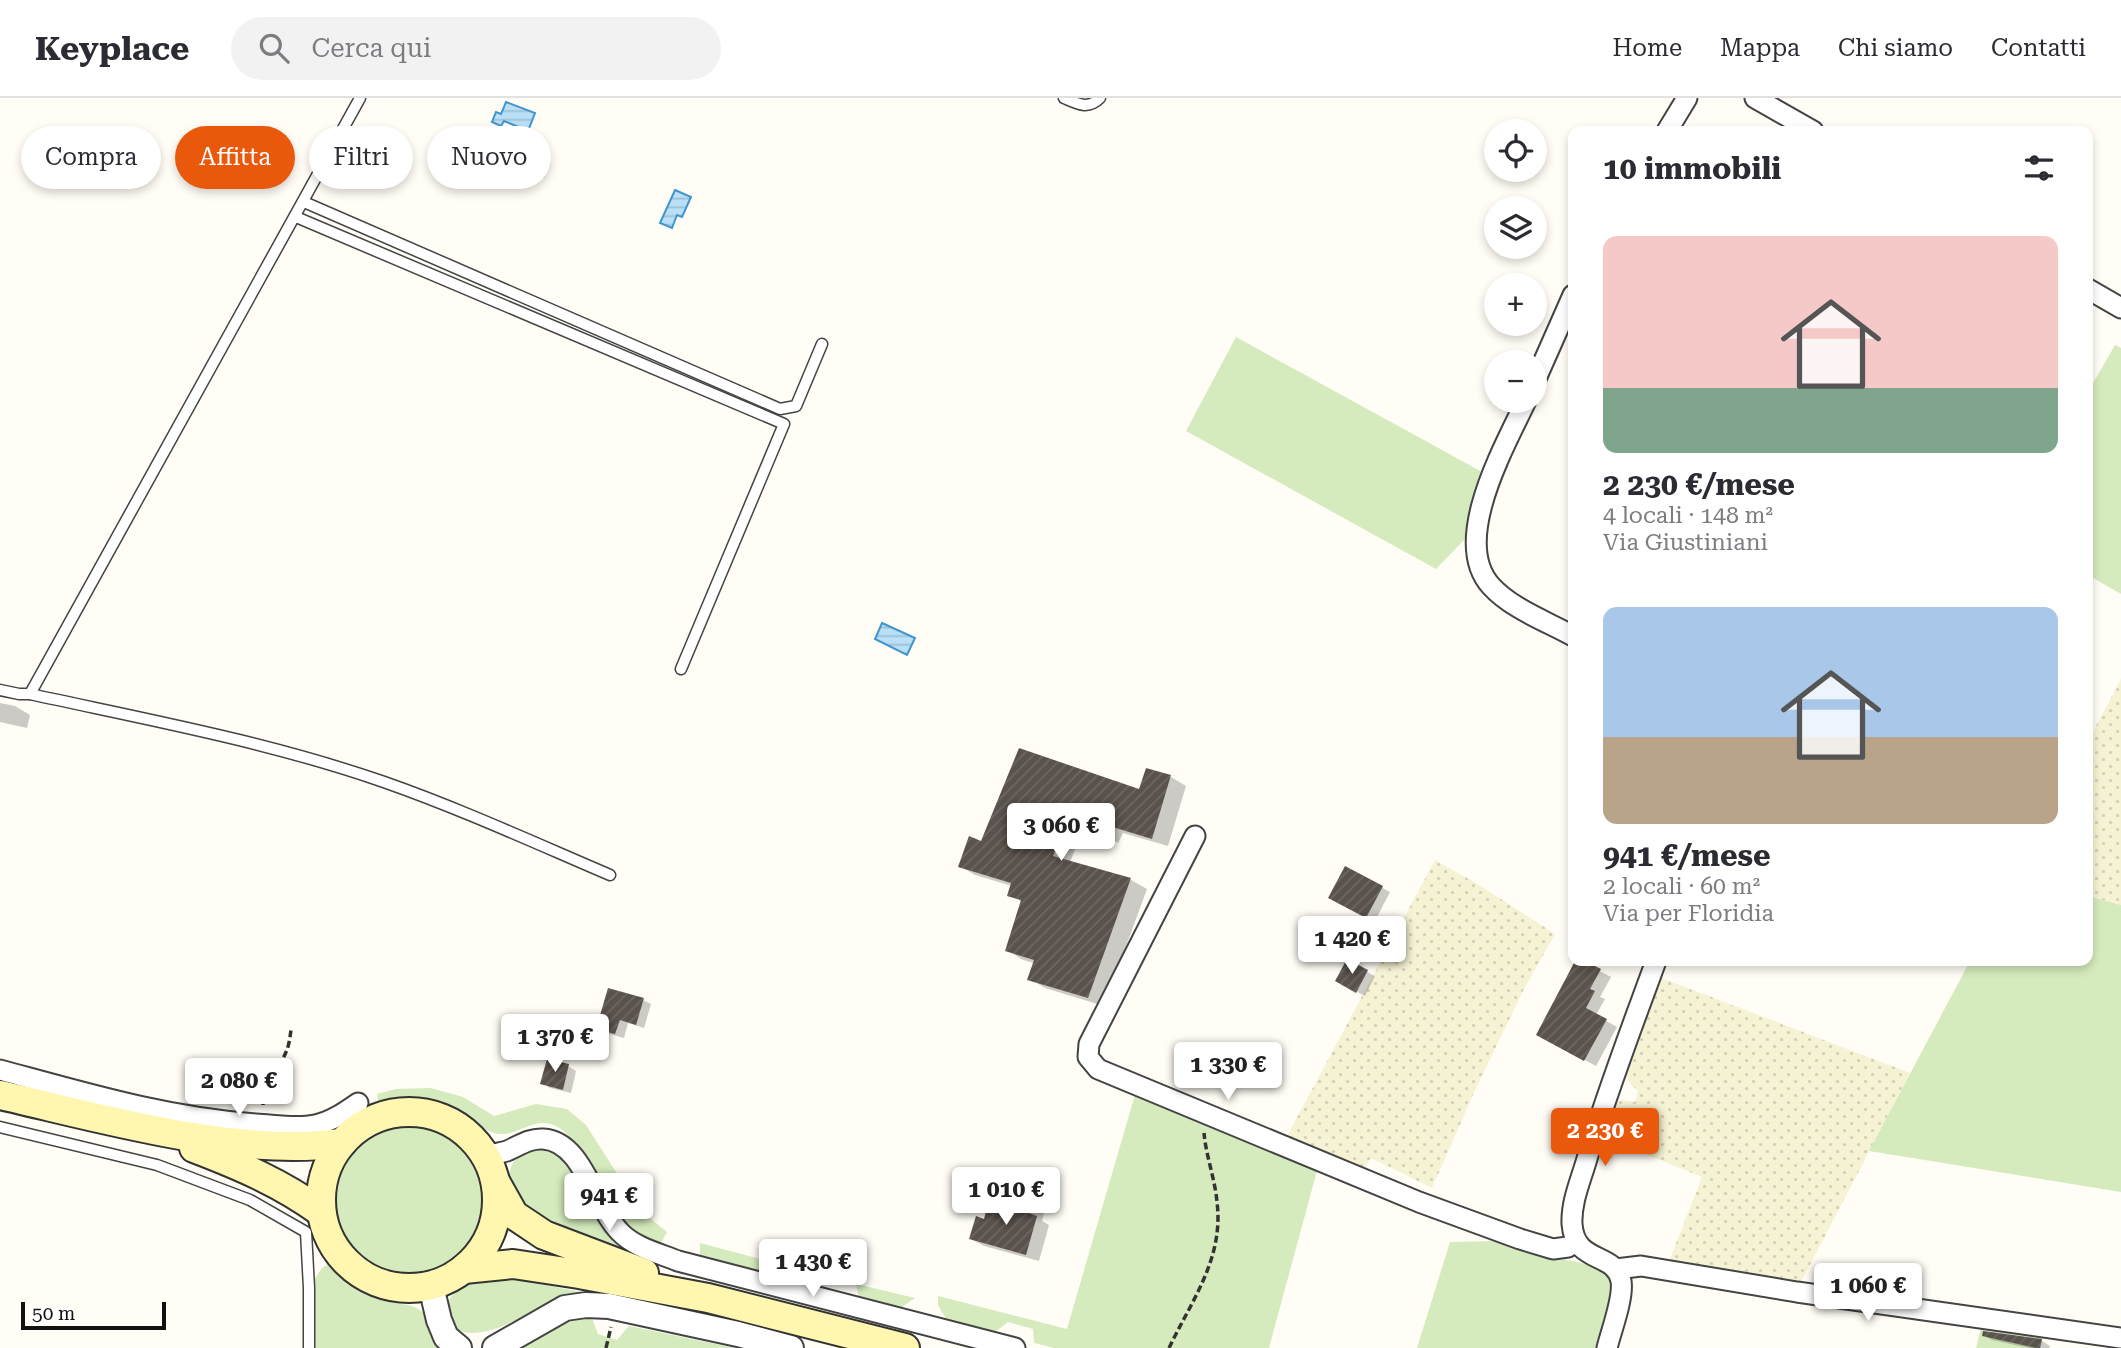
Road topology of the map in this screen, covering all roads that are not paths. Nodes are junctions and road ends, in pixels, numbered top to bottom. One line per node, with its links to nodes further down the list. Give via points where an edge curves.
1 (360, 98): 8 (lane)
2 (1064, 98): 3 (lane, via 1085,106)
3 (1100, 98)
4 (1687, 98): 6 (street)
5 (1755, 98): 7 (street)
6 (1670, 126)
7 (1803, 126)
8 (304, 202): 9 (lane); 13 (lane, via 780,408 796,406)
9 (296, 217): 17 (lane, via 784,424); 19 (lane)
10 (2093, 292): 12 (street)
11 (1568, 306): 14 (street)
12 (2121, 308)
13 (822, 344)
14 (1547, 354)
15 (1520, 413): 16 (street, via 1480,510 1476,551 1490,585 1507,600)
16 (1568, 633)
17 (681, 669)
18 (0, 690): 19 (lane)
19 (30, 694): 21 (lane, via 275,749 384,782)
20 (1195, 836): 32 (street, via 1088,1044 1088,1057 1098,1069 1520,1240 1553,1249)
21 (610, 875)
22 (1654, 966): 32 (street, via 1576,1197 1572,1226)
23 (0, 1070): 25 (street, via 188,1117 315,1125)
24 (0, 1095): 26 (main road)
25 (358, 1103)
26 (136, 1126): 28 (main road, via 274,1146); 31 (main road, via 277,1183)
27 (0, 1127): 38 (lane, via 157,1165 250,1200 306,1232)
28 (342, 1143): 29 (main road, via 363,1125 389,1114 417,1112 444,1119 468,1134); 31 (main road, via 324,1175)
29 (485, 1156): 30 (main road); 43 (street, via 542,1138 556,1142 579,1164 602,1209 630,1241 678,1261)
30 (496, 1183): 33 (main road, via 492,1230 481,1252); 36 (main road, via 514,1215 544,1235)
31 (321, 1212): 35 (main road, via 330,1240 348,1264 372,1281 401,1288)
32 (1576, 1241): 34 (street, via 1586,1253)
33 (464, 1269): 35 (main road); 36 (main road, via 513,1264)
34 (1616, 1269): 37 (street, via 1641,1266); 44 (street, via 1620,1297)
35 (431, 1286): 39 (street, via 446,1337)
36 (708, 1297): 42 (main road)
37 (2121, 1338)
38 (309, 1348)
39 (459, 1348)
40 (495, 1348): 41 (street, via 565,1308 586,1305)
41 (791, 1348)
42 (905, 1348)
43 (1015, 1348)
44 (1607, 1348)

